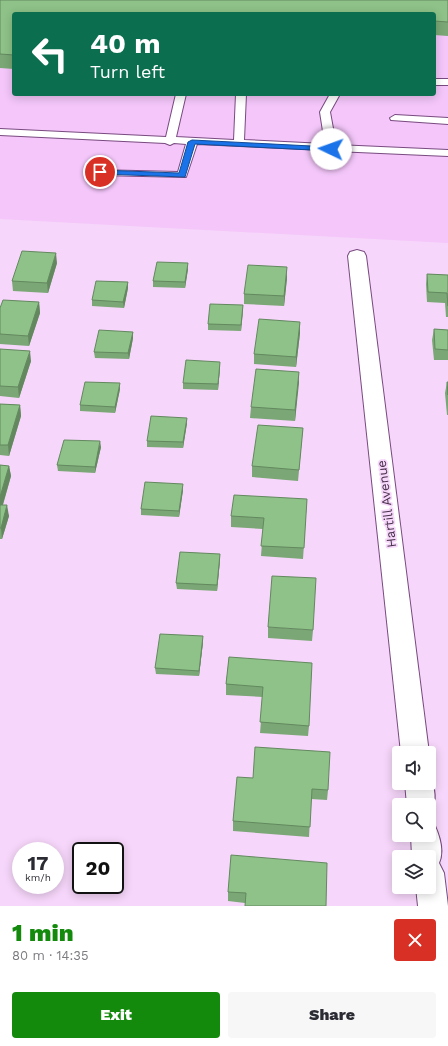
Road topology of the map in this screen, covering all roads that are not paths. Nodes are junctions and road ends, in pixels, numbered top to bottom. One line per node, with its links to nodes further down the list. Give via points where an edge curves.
1 (436, 82): 2 (lane)
2 (448, 82)
3 (181, 96): 9 (lane)
4 (241, 96): 11 (lane)
5 (334, 96): 12 (lane, via 325,112)
6 (395, 118): 7 (lane)
7 (448, 121)
8 (0, 132): 9 (lane)
9 (170, 142): 10 (lane)
10 (192, 142): 11 (lane); 14 (lane, via 182,175)
11 (239, 144): 12 (lane)
12 (331, 149): 13 (lane)
13 (448, 154)
14 (100, 172)
15 (357, 256): 16 (street, Hartill Avenue)
16 (414, 746)
17 (432, 894): 18 (street)
18 (433, 906)

